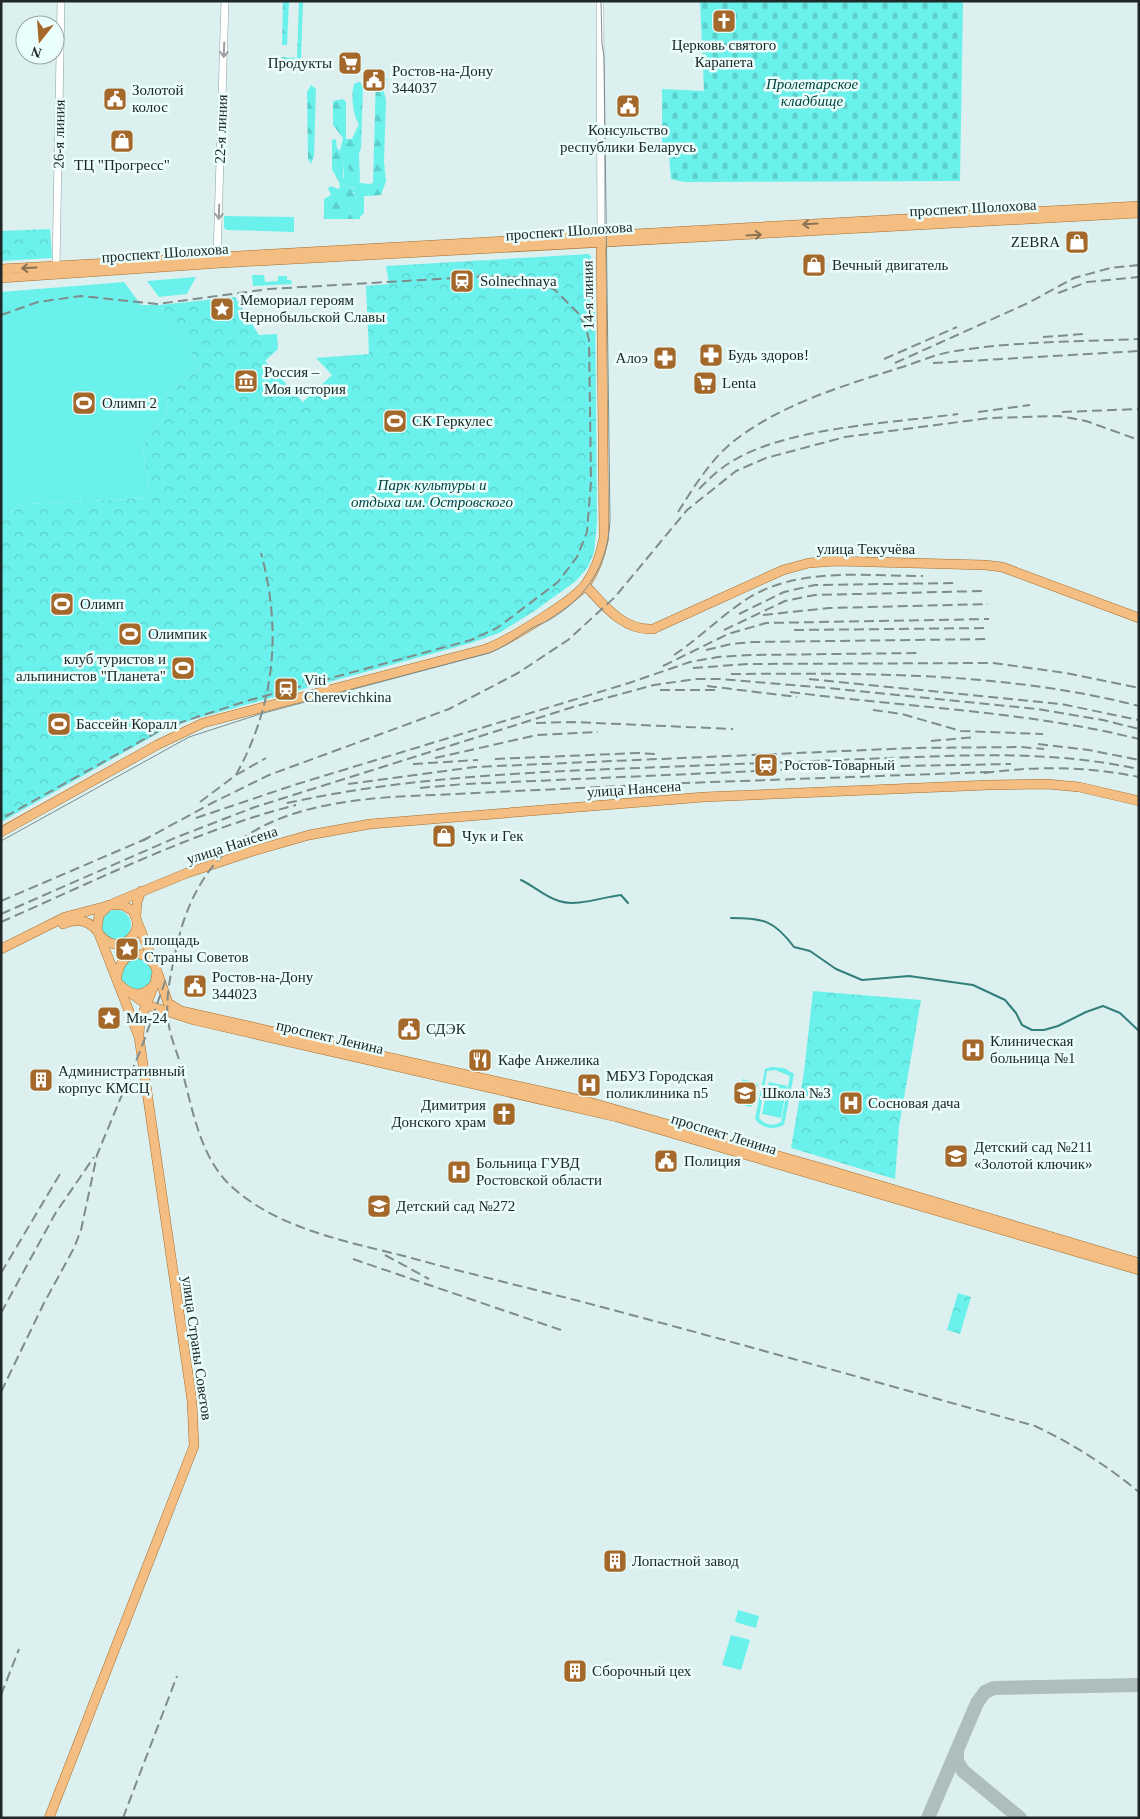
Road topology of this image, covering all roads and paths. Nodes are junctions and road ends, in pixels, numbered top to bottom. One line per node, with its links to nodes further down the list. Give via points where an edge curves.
1 (61, 1): 8 (street, 26-я линия)
2 (225, 1): 7 (street, 22-я линия, one-way to 7)
3 (600, 1): 6 (street, 14-я линия)
4 (1139, 206): 6 (main road, проспект Шолохова, one-way to 6)
5 (1139, 213): 6 (main road, проспект Шолохова, one-way to 5)
6 (601, 239): 7 (main road, проспект Шолохова); 10 (main road, проспект Шолохова); 11 (main road, 14-я линия, via 604,538 601,554)
7 (217, 256): 8 (main road, проспект Шолохова)
8 (56, 267): 9 (main road, проспект Шолохова, one-way to 9)
9 (1, 269)
10 (1, 278)
11 (585, 585): 12 (main road, улица Текучёва, via 619,619 641,630 653,629 784,570 809,563 984,565 1002,568); 14 (main road, via 507,640 486,649 203,723)
12 (1139, 618)
13 (1139, 801): 15 (main road, улица Нансена, via 1047,784 989,785 694,798 379,823 309,835 253,851)
14 (1, 832)
15 (141, 891): 16 (main road, улица Нансена); 17 (main road)
16 (108, 906): 17 (main road, via 124,905); 18 (main road, улица Нансена); 19 (main road, via 97,919)
17 (136, 917): 19 (main road, via 136,932 124,943 110,944); 22 (main road)
18 (71, 918): 19 (main road, via 94,926); 20 (main road); 21 (main road)
19 (99, 933): 23 (main road)
20 (1, 949)
21 (1, 956)
22 (156, 968): 23 (main road, via 145,956 131,955 121,963); 24 (main road); 27 (main road, via 168,1003)
23 (119, 981): 25 (main road); 28 (main road)
24 (155, 984): 25 (main road, via 142,994); 26 (main road)
25 (131, 994): 26 (main road)
26 (147, 1005): 27 (main road); 28 (main road, via 140,1021)
27 (180, 1014): 29 (main road, проспект Ленина, via 590,1102); 30 (main road, проспект Ленина, via 618,1117)
28 (139, 1037): 31 (main road, улица Страны Советов, via 192,1401 194,1446)
29 (1139, 1264)
30 (1139, 1270)
31 (49, 1818)

